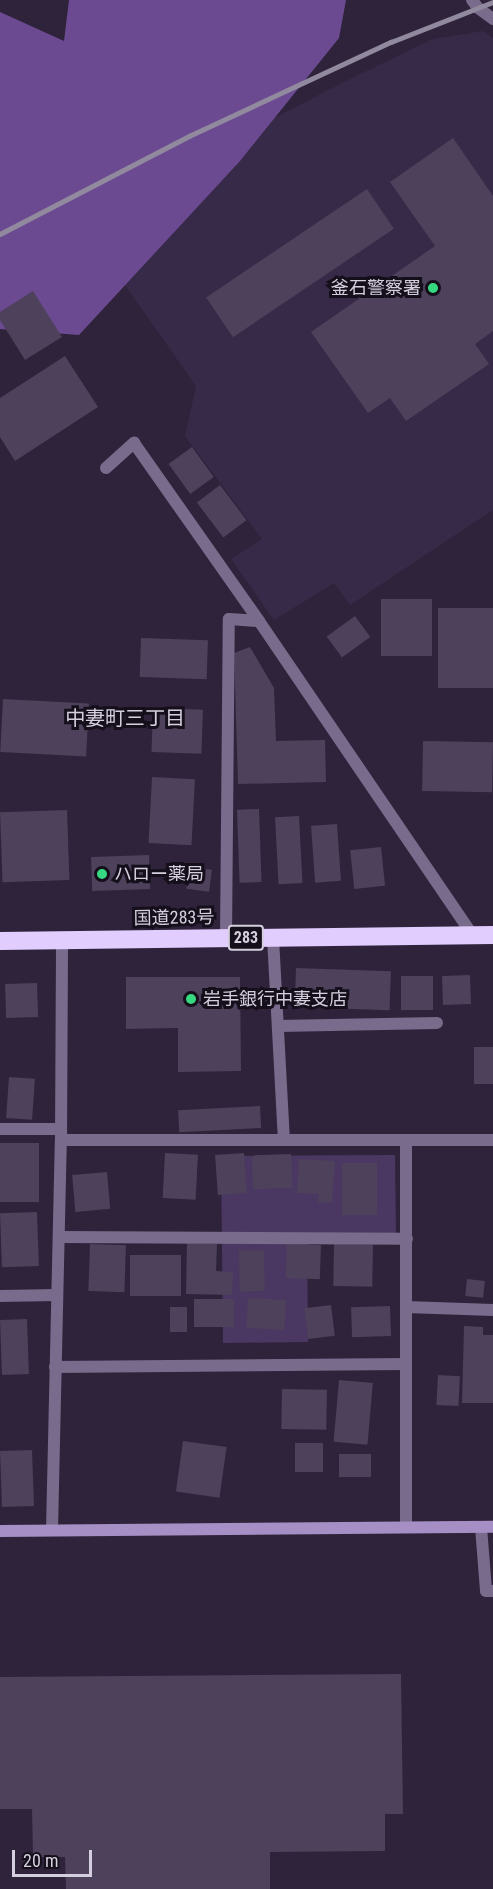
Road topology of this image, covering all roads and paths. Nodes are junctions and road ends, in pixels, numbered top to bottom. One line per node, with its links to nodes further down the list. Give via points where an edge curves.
1 (472, 0): 2 (street)
2 (493, 19)
3 (105, 468): 4 (street, via 134,443)
4 (259, 621): 6 (street); 7 (street, via 229,619)
5 (493, 934): 6 (highway, 国道283号 / 283)
6 (472, 935): 8 (highway, 国道283号 / 283)
7 (226, 938): 8 (highway, 国道283号 / 283); 9 (highway, 国道283号 / 283)
8 (273, 938): 12 (street)
9 (62, 940): 10 (highway, 国道283号 / 283); 14 (street)
10 (0, 941)
11 (437, 1023): 12 (street)
12 (278, 1026): 15 (street)
13 (0, 1130): 14 (street)
14 (61, 1135): 15 (street); 18 (street)
15 (284, 1140): 16 (street)
16 (406, 1140): 17 (street); 19 (street)
17 (493, 1140)
18 (59, 1236): 19 (street); 20 (street)
19 (407, 1239): 22 (street)
20 (57, 1295): 21 (street); 25 (street)
21 (0, 1296)
22 (406, 1306): 23 (street); 24 (street)
23 (493, 1310)
24 (406, 1364): 25 (street); 26 (street)
25 (55, 1367): 28 (street)
26 (406, 1527): 27 (street); 28 (street)
27 (487, 1527): 30 (street, via 486,1591)
28 (52, 1530): 29 (street)
29 (0, 1531)
30 (493, 1591)

